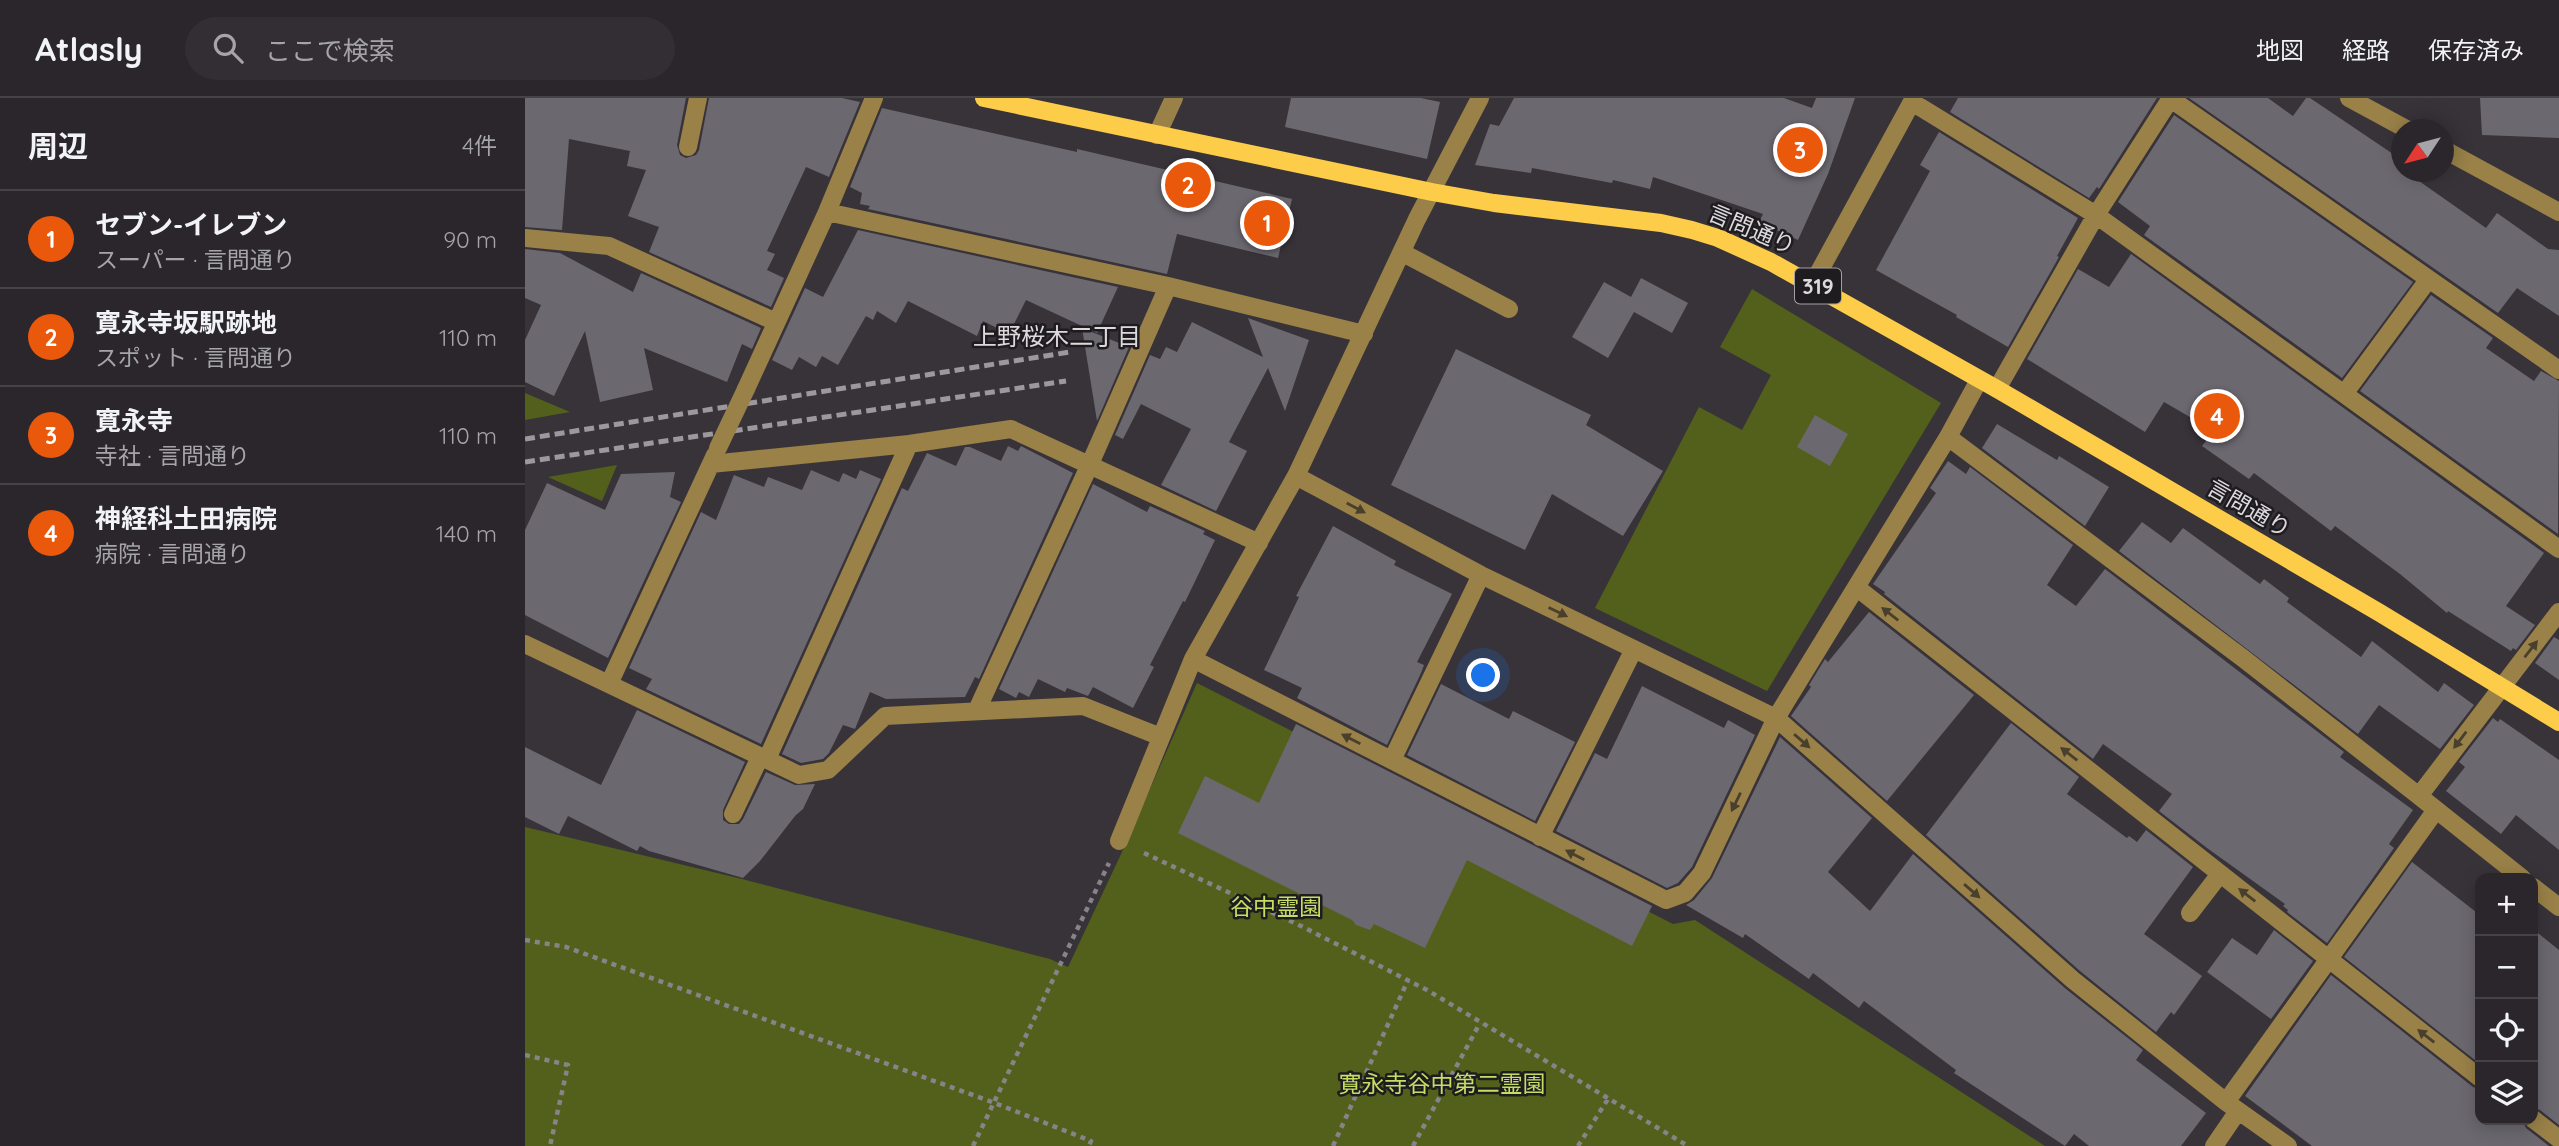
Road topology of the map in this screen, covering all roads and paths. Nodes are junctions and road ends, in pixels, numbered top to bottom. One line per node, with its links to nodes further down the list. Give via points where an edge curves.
1 (698, 98): 11 (street)
2 (874, 98): 14 (street)
3 (984, 98): 10 (main road, 言問通り / 319)
4 (1174, 98): 10 (street)
5 (1480, 98): 13 (street)
6 (2349, 98): 9 (street)
7 (2171, 99): 16 (street); 19 (street)
8 (1913, 100): 16 (street); 20 (street)
9 (2391, 121)
10 (1157, 135): 13 (main road, 言問通り / 319)
11 (688, 147)
12 (2454, 154): 15 (street)
13 (1432, 192): 18 (street); 20 (main road, 言問通り / 319, via 1692,230)
14 (827, 212): 21 (street); 23 (street)
15 (2559, 212)
16 (2096, 215): 27 (street); 28 (street)
17 (525, 238): 23 (street, via 609,246)
18 (1403, 253): 22 (street); 24 (street)
19 (2428, 280): 25 (street); 28 (street)
20 (1813, 283): 26 (main road, 言問通り / 319)
21 (1168, 286): 24 (street); 32 (street)
22 (1509, 309)
23 (776, 322): 31 (street, bridge)
24 (1364, 334): 33 (street)
25 (2559, 370)
26 (1979, 380): 27 (main road, 言問通り / 319); 29 (street)
27 (1997, 389): 43 (main road, 言問通り / 319)
28 (2344, 394): 35 (street)
29 (1948, 437): 37 (street); 50 (street)
30 (909, 444): 31 (street); 32 (street, via 1011,429); 48 (street)
31 (715, 456): 42 (street)
32 (1090, 464): 34 (street); 44 (street)
33 (1296, 476): 34 (street); 36 (street, one-way to 36)
34 (1258, 544): 41 (street)
35 (2559, 549)
36 (1481, 575): 40 (street, one-way to 40); 49 (street)
37 (1856, 587): 45 (street); 56 (street, one-way to 37)
38 (2559, 612): 43 (street, one-way to 38)
39 (525, 644): 42 (street)
40 (1634, 649): 45 (street); 53 (street)
41 (1193, 659): 47 (street); 49 (street, one-way to 41)
42 (609, 684): 48 (street)
43 (2502, 686): 46 (main road, 言問通り / 319); 50 (street, one-way to 50)
44 (977, 710): 47 (street, via 1083,706); 48 (street, via 885,716 828,770 799,775)
45 (1776, 718): 53 (street, one-way to 53, via 1702,873 1685,893 1666,900); 68 (street, one-way to 68, via 2073,980)
46 (2559, 723)
47 (1161, 737): 54 (street)
48 (763, 758): 52 (street)
49 (1392, 761): 53 (street)
50 (2419, 796): 51 (street)
51 (2435, 810): 55 (street); 61 (street)
52 (733, 814)
53 (1541, 837)
54 (1119, 841): 62 (path); 67 (path)
55 (2516, 873)
56 (2220, 874): 59 (street); 61 (street, one-way to 56)
57 (2538, 891): 58 (street)
58 (2559, 907)
59 (2190, 913)
60 (525, 940): 67 (path, via 566,947)
61 (2329, 960): 65 (street, one-way to 61); 68 (street)
62 (1408, 980): 63 (path); 74 (path)
63 (1480, 1023): 66 (path); 75 (path)
64 (525, 1055): 71 (path, via 568,1065)
65 (2475, 1074)
66 (1608, 1099): 76 (path); 77 (path)
67 (992, 1102): 72 (path); 73 (path, via 1091,1141)
68 (2232, 1106): 78 (street); 79 (street)
69 (2538, 1123): 70 (street)
70 (2559, 1139)
71 (550, 1146)
72 (973, 1146)
73 (1089, 1146)
74 (1333, 1146)
75 (1413, 1146)
76 (1579, 1146)
77 (1688, 1146)
78 (2214, 1146)
79 (2288, 1146)

